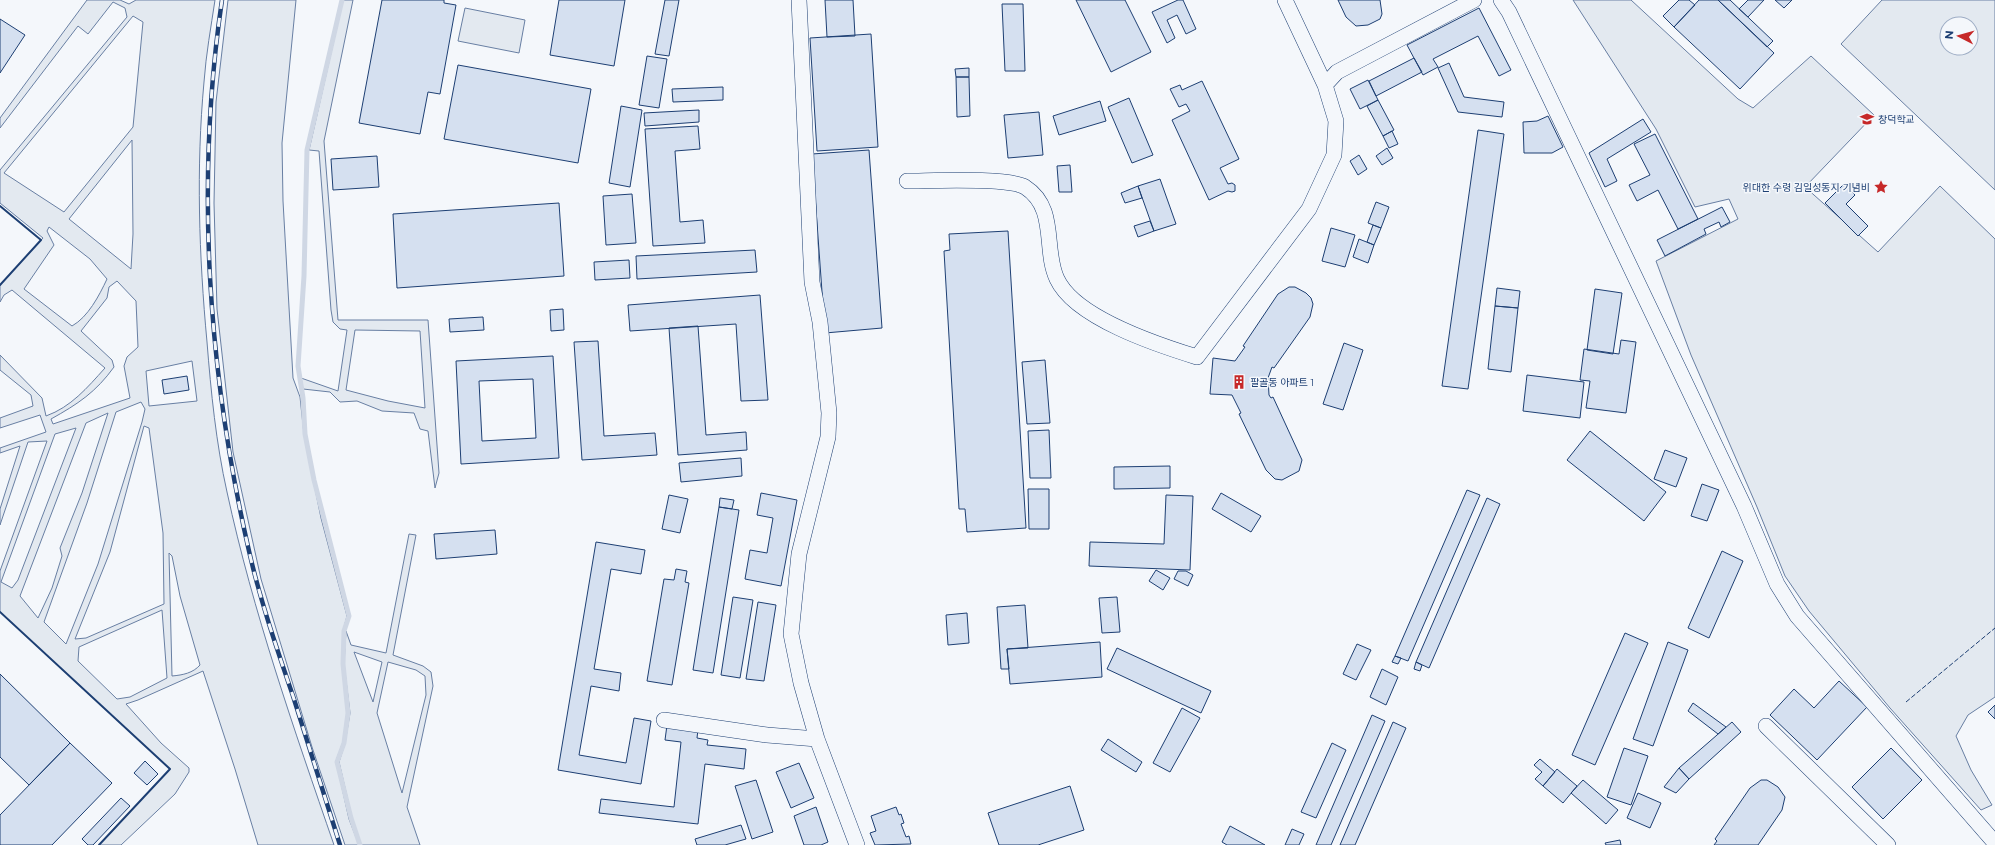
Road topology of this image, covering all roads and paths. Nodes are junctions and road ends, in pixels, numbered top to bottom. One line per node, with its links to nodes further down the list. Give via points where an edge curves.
1 (799, 0): 9 (street, via 812,282 820,322 829,413 828,437 799,554 791,634)
2 (1285, 0): 5 (street)
3 (1474, 0): 5 (street, via 1337,72)
4 (1501, 0): 10 (street, via 1509,12 1744,506 1777,584 1797,616)
5 (1325, 85): 6 (street, via 1336,121 1334,155 1309,210 1197,357 1151,342 1099,318 1072,300 1057,279 1051,258 1049,227 1036,196 1024,186 1004,182)
6 (908, 181)
7 (664, 720): 9 (street, via 767,735)
8 (1766, 726): 12 (street)
9 (816, 739): 11 (street)
10 (1995, 843)
11 (857, 845)
12 (1888, 845)

